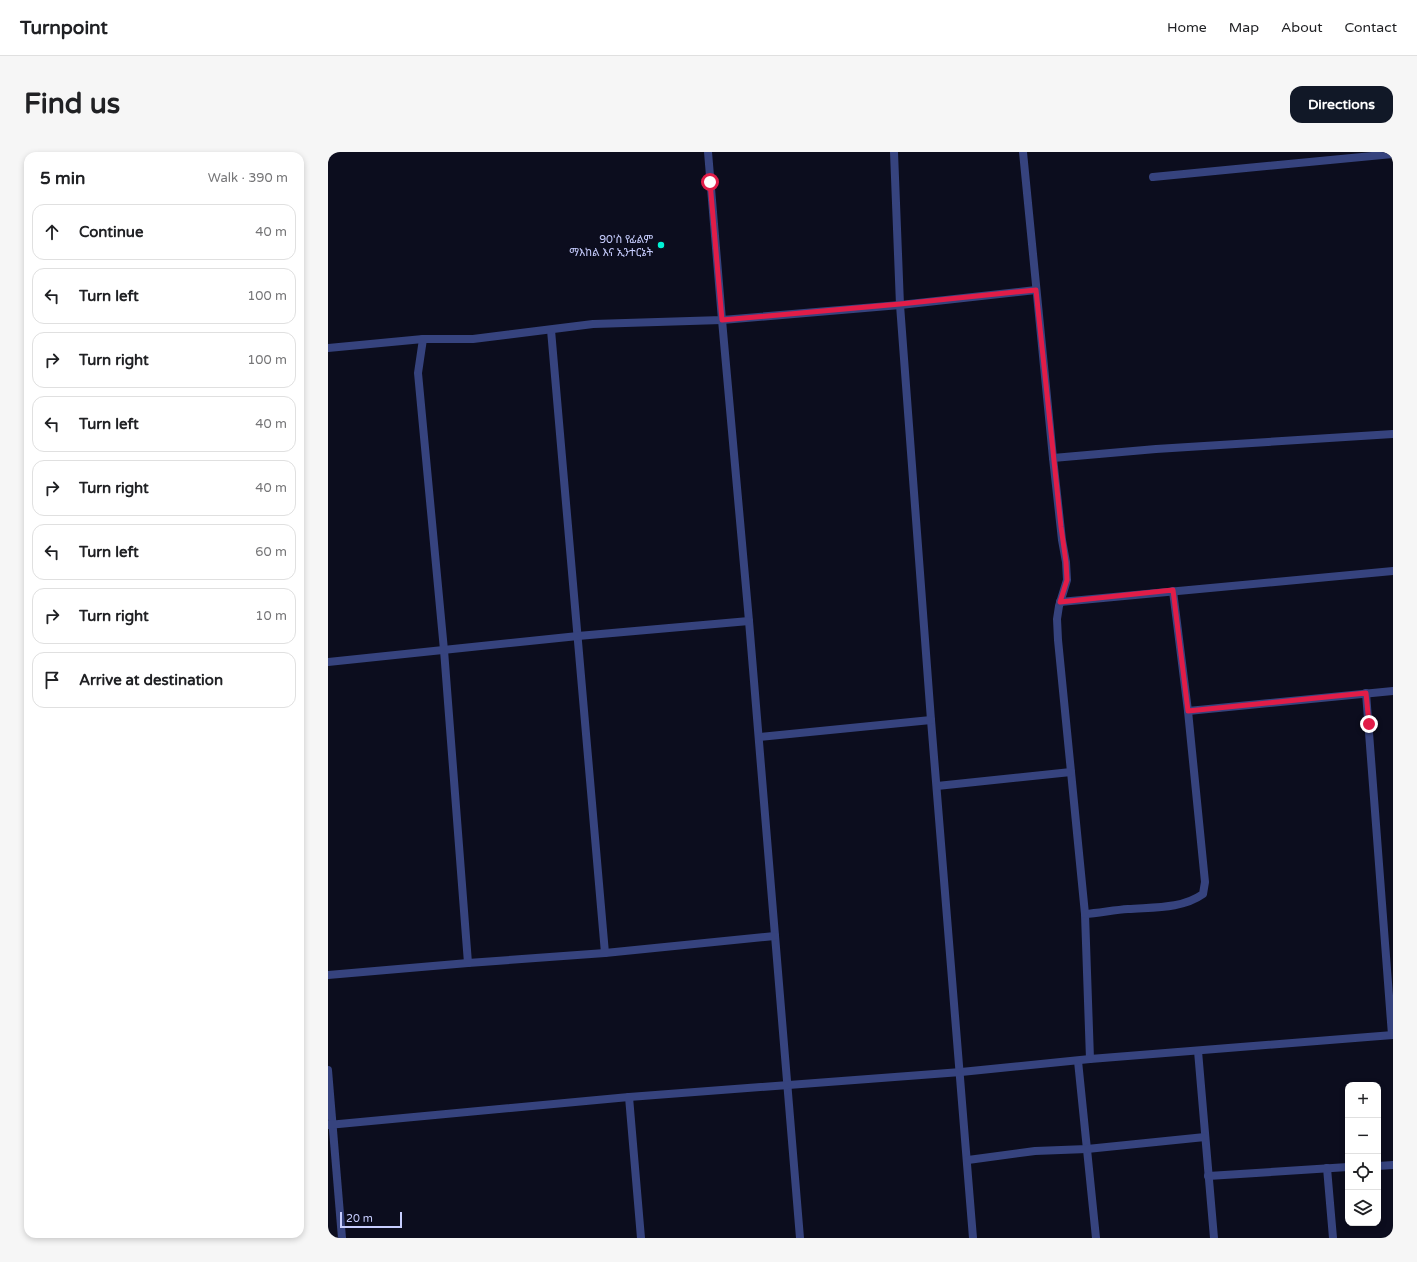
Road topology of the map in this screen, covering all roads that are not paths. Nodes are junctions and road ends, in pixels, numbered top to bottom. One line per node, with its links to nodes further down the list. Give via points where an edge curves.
1 (708, 152): 8 (street)
2 (894, 152): 7 (street)
3 (1023, 152): 6 (street)
4 (1393, 154): 5 (street)
5 (1152, 177)
6 (1036, 290): 7 (street); 13 (street)
7 (900, 304): 8 (street); 24 (street)
8 (722, 320): 9 (street, via 593,324); 17 (street)
9 (551, 330): 10 (street, via 473,339); 18 (street)
10 (423, 339): 11 (street); 19 (street, via 418,373)
11 (328, 348)
12 (1393, 434): 13 (street, via 1156,448)
13 (1053, 458): 16 (street, via 1067,580)
14 (1393, 571): 15 (street)
15 (1173, 590): 16 (street); 23 (street)
16 (1060, 602): 26 (street, via 1057,618 1058,640)
17 (749, 621): 18 (street); 25 (street)
18 (578, 636): 19 (street); 30 (street)
19 (444, 650): 20 (street); 31 (street)
20 (328, 662)
21 (1393, 691): 22 (street)
22 (1366, 693): 23 (street); 33 (street)
23 (1188, 711): 28 (street, via 1205,882 1203,894 1195,900 1176,905)
24 (931, 720): 25 (street); 27 (street)
25 (759, 737): 29 (street)
26 (1071, 772): 27 (street); 28 (street)
27 (936, 786): 38 (street)
28 (1085, 914): 35 (street)
29 (775, 936): 30 (street); 39 (street)
30 (605, 953): 31 (street)
31 (468, 962): 32 (street)
32 (328, 975)
33 (1393, 1035): 34 (street)
34 (1198, 1050): 35 (street); 42 (street)
35 (1090, 1059): 36 (street)
36 (1078, 1061): 38 (street); 43 (street)
37 (328, 1070): 41 (street)
38 (961, 1072): 39 (street); 44 (street)
39 (787, 1085): 40 (street); 52 (street)
40 (629, 1097): 41 (street); 51 (street)
41 (330, 1125): 50 (street)
42 (1205, 1137): 43 (street); 49 (street)
43 (1087, 1149): 44 (street, via 1035,1151); 54 (street)
44 (968, 1160): 53 (street)
45 (1393, 1165): 46 (street)
46 (1381, 1166)
47 (1345, 1167): 48 (street)
48 (1327, 1168): 49 (street); 56 (street)
49 (1208, 1176): 55 (street)
50 (342, 1238)
51 (641, 1238)
52 (800, 1238)
53 (974, 1238)
54 (1096, 1238)
55 (1214, 1238)
56 (1333, 1238)

